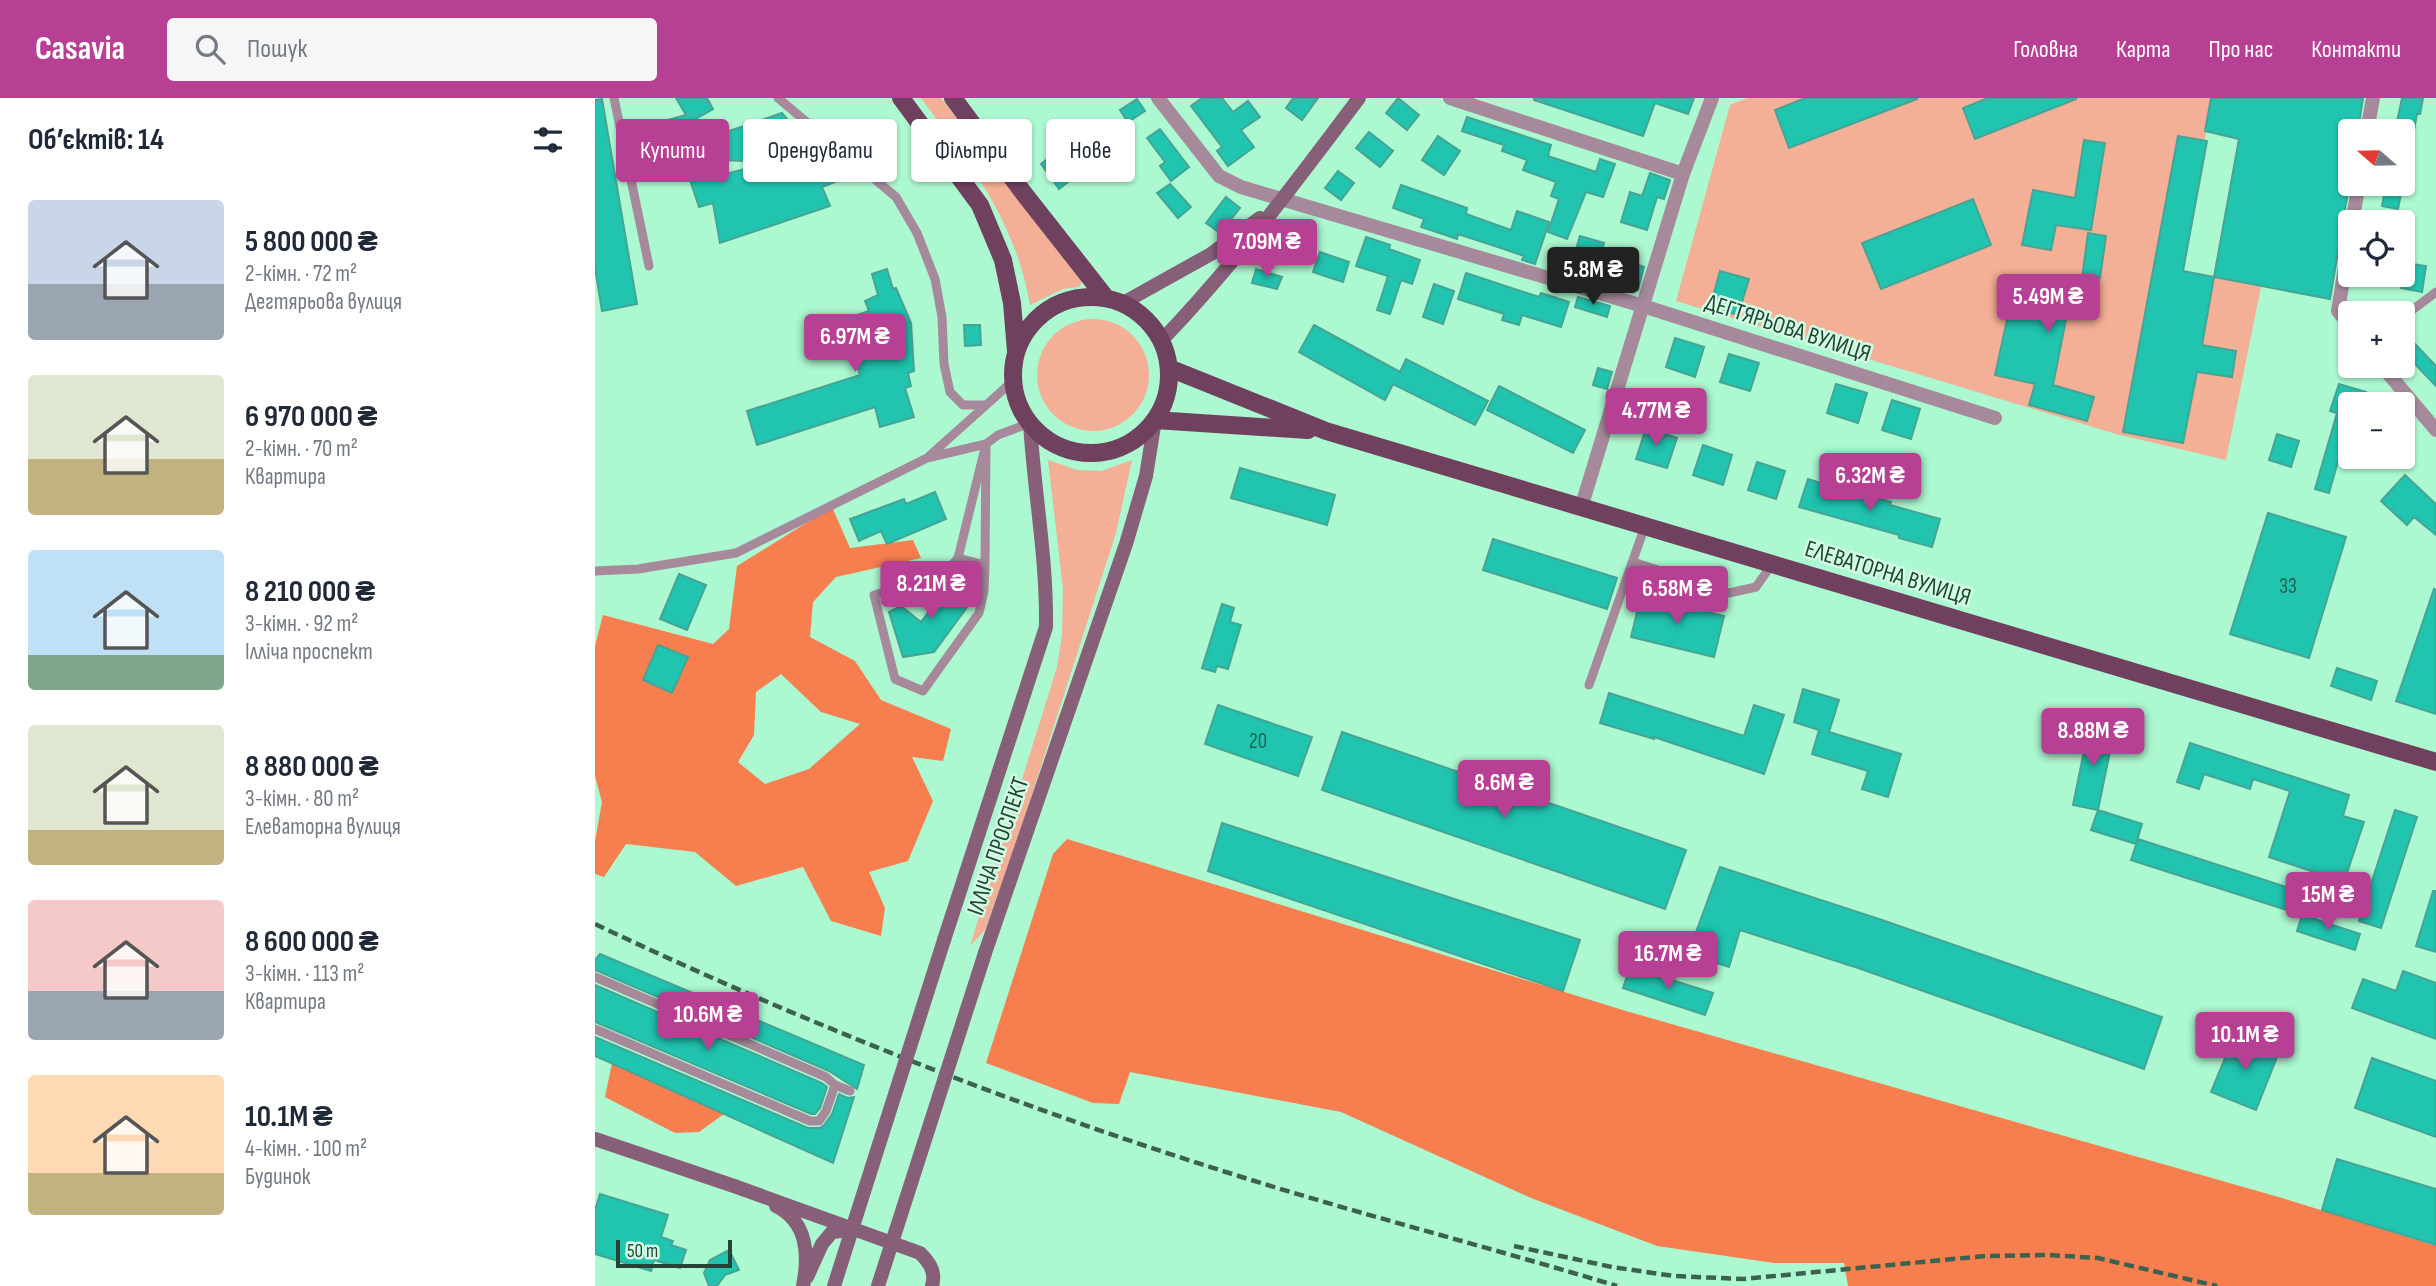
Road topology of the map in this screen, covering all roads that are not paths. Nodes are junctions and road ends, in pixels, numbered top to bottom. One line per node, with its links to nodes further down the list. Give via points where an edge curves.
1 (614, 98): 13 (lane)
2 (778, 98): 23 (lane, via 897,197 935,279 950,393 963,405)
3 (901, 98): 19 (main road, via 980,205 1003,260)
4 (953, 98): 15 (main road, via 1022,191)
5 (1158, 98): 12 (street, ДЕГТЯРЬОВА ВУЛИЦЯ, via 1219,176)
6 (1359, 98): 12 (main road)
7 (1450, 98): 11 (street)
8 (1712, 98): 11 (street)
9 (2373, 98): 10 (street)
10 (2369, 119)
11 (1683, 174): 16 (street)
12 (1283, 200): 15 (main road, via 1211,254); 16 (street, ДЕГТЯРЬОВА ВУЛИЦЯ); 18 (main road)
13 (649, 267)
14 (2436, 292): 17 (lane)
15 (1115, 301): 18 (main road, via 1145,318); 19 (main road, via 1075,299 1046,311 1022,338)
16 (1643, 306): 24 (street, ДЕГТЯРЬОВА ВУЛИЦЯ); 31 (street)
17 (2415, 308)
18 (1162, 340): 20 (main road)
19 (1016, 355): 22 (main road)
20 (1169, 368): 25 (main road, via 1167,396); 28 (main road, ЕЛЕВАТОРНА ВУЛИЦЯ)
21 (2392, 378): 27 (street)
22 (1014, 380): 23 (lane); 26 (main road)
23 (986, 405): 30 (lane)
24 (1995, 418)
25 (1155, 420): 26 (main road, via 1121,447 1087,453 1060,446); 28 (main road, ЕЛЕВАТОРНА ВУЛИЦЯ); 49 (main road, ІЛЛІЧА ПРОСПЕКТ, bridge, via 1146,475 1126,544 985,953)
26 (1030, 423): 29 (lane); 48 (main road, ІЛЛІЧА ПРОСПЕКТ, bridge, via 1047,585 1046,626)
27 (2436, 430)
28 (1326, 431): 31 (main road, ЕЛЕВАТОРНА ВУЛИЦЯ)
29 (986, 444): 30 (lane); 33 (lane); 36 (lane)
30 (927, 458): 37 (lane, via 736,553)
31 (1581, 508): 32 (main road, ЕЛЕВАТОРНА ВУЛИЦЯ)
32 (1645, 527): 34 (lane); 35 (main road, ЕЛЕВАТОРНА ВУЛИЦЯ)
33 (958, 558): 36 (lane); 36 (lane, via 924,598 900,588 874,595 895,680 923,691 979,613)
34 (1633, 562): 35 (lane, via 1729,593 1756,587); 38 (lane)
35 (1772, 564): 39 (main road, ЕЛЕВАТОРНА ВУЛИЦЯ)
36 (985, 565)
37 (595, 571)
38 (1589, 685)
39 (2436, 762)
40 (595, 977): 42 (lane, via 826,1077)
41 (595, 1029): 42 (lane, via 810,1121 819,1121 826,1111)
42 (835, 1085): 43 (lane)
43 (851, 1091)
44 (595, 1139): 45 (main road)
45 (734, 1186): 46 (main road); 47 (main road, via 782,1209 798,1223 806,1245)
46 (856, 1230): 47 (main road, via 832,1232); 50 (main road, via 920,1253 935,1276)
47 (804, 1285)
48 (835, 1286)
49 (878, 1286)
50 (932, 1286)

